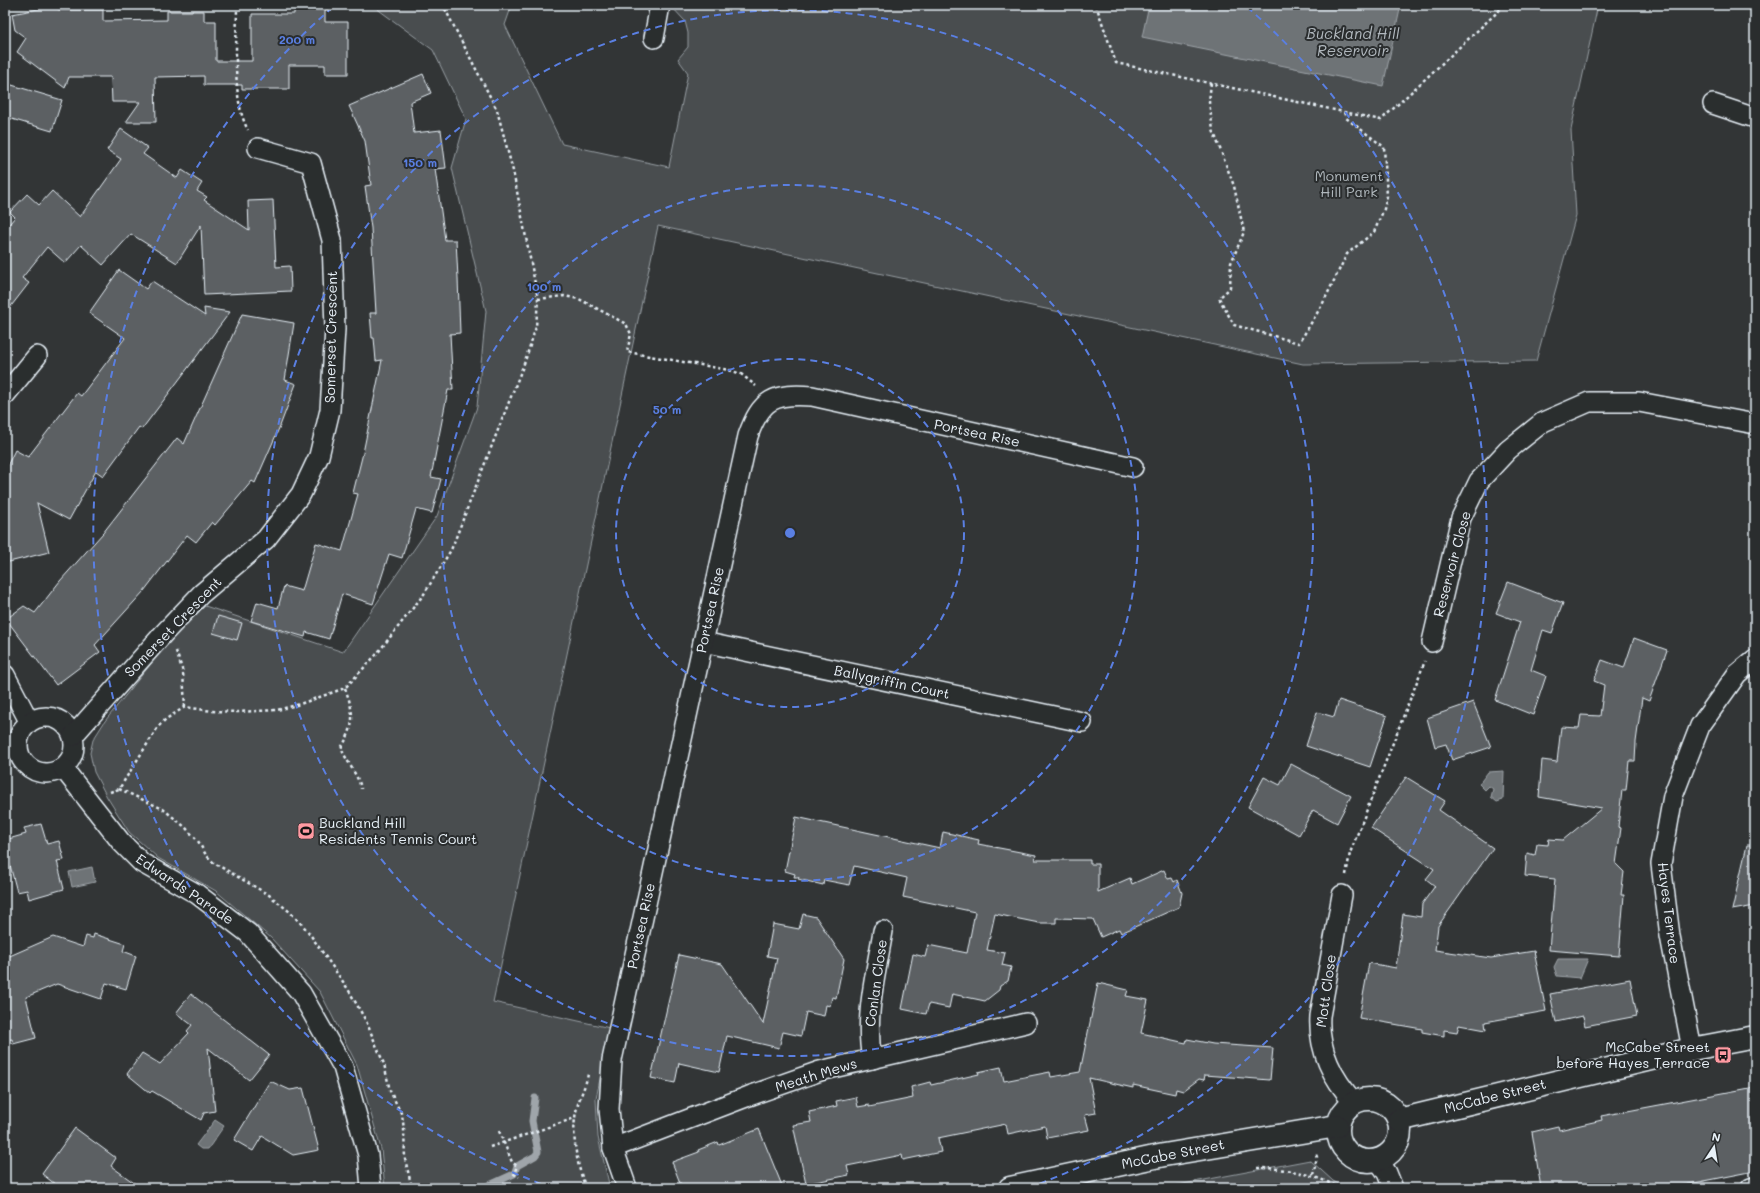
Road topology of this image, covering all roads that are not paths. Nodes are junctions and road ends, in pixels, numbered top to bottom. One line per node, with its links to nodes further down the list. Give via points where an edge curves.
1 (660, 5): 2 (street)
2 (654, 38)
3 (1713, 104): 4 (street)
4 (1755, 118)
5 (258, 148): 16 (street, Somerset Crescent, via 311,164 332,240 335,329 330,410 319,456 301,494 266,539 202,594 164,633)
6 (37, 356): 7 (street)
7 (5, 395)
8 (1755, 424): 11 (street, Reservoir Close, via 1638,402 1589,402 1543,422 1508,450 1479,481 1461,518)
9 (1133, 467): 10 (street, Portsea Rise, via 812,396 785,395 770,402 758,413 748,436)
10 (703, 642): 15 (street, Ballygriffin Court); 28 (street, Portsea Rise, via 612,1060 609,1109)
11 (1432, 642)
12 (1755, 659): 23 (street, Hayes Terrace, via 1737,674 1700,726 1673,796 1660,864 1670,936)
13 (5, 675): 14 (street)
14 (29, 721): 16 (street, via 38,717 55,718 62,721); 17 (street, via 19,735 18,748)
15 (1082, 722)
16 (74, 736): 18 (street, via 74,752)
17 (13, 759): 18 (street, via 41,773 51,773)
18 (63, 768): 31 (street, Edwards Parade, via 121,842 142,863 197,894 248,933 301,993 343,1067 368,1155)
19 (1342, 895): 25 (street, Mott Close, via 1320,1016 1320,1035 1331,1070 1341,1088)
20 (883, 932): 24 (street, Conlan Close, via 869,1017)
21 (1026, 1023): 24 (street, Meath Mews)
22 (1755, 1037): 23 (street, McCabe Street)
23 (1692, 1049): 26 (street, McCabe Street)
24 (872, 1059): 28 (street, Meath Mews, via 813,1074)
25 (1354, 1102): 26 (street, via 1364,1098 1376,1099 1394,1110); 27 (street, via 1343,1112)
26 (1399, 1120): 29 (street, via 1401,1130 1397,1144 1387,1156)
27 (1337, 1126): 29 (street, via 1338,1137 1349,1154 1358,1159); 33 (street, McCabe Street, via 1164,1155)
28 (613, 1148): 32 (street, Portsea Rise)
29 (1378, 1160): 34 (street)
30 (1755, 1187): 35 (street)
31 (371, 1188)
32 (627, 1188)
33 (1010, 1188)
34 (1393, 1188)
35 (1751, 1188)

